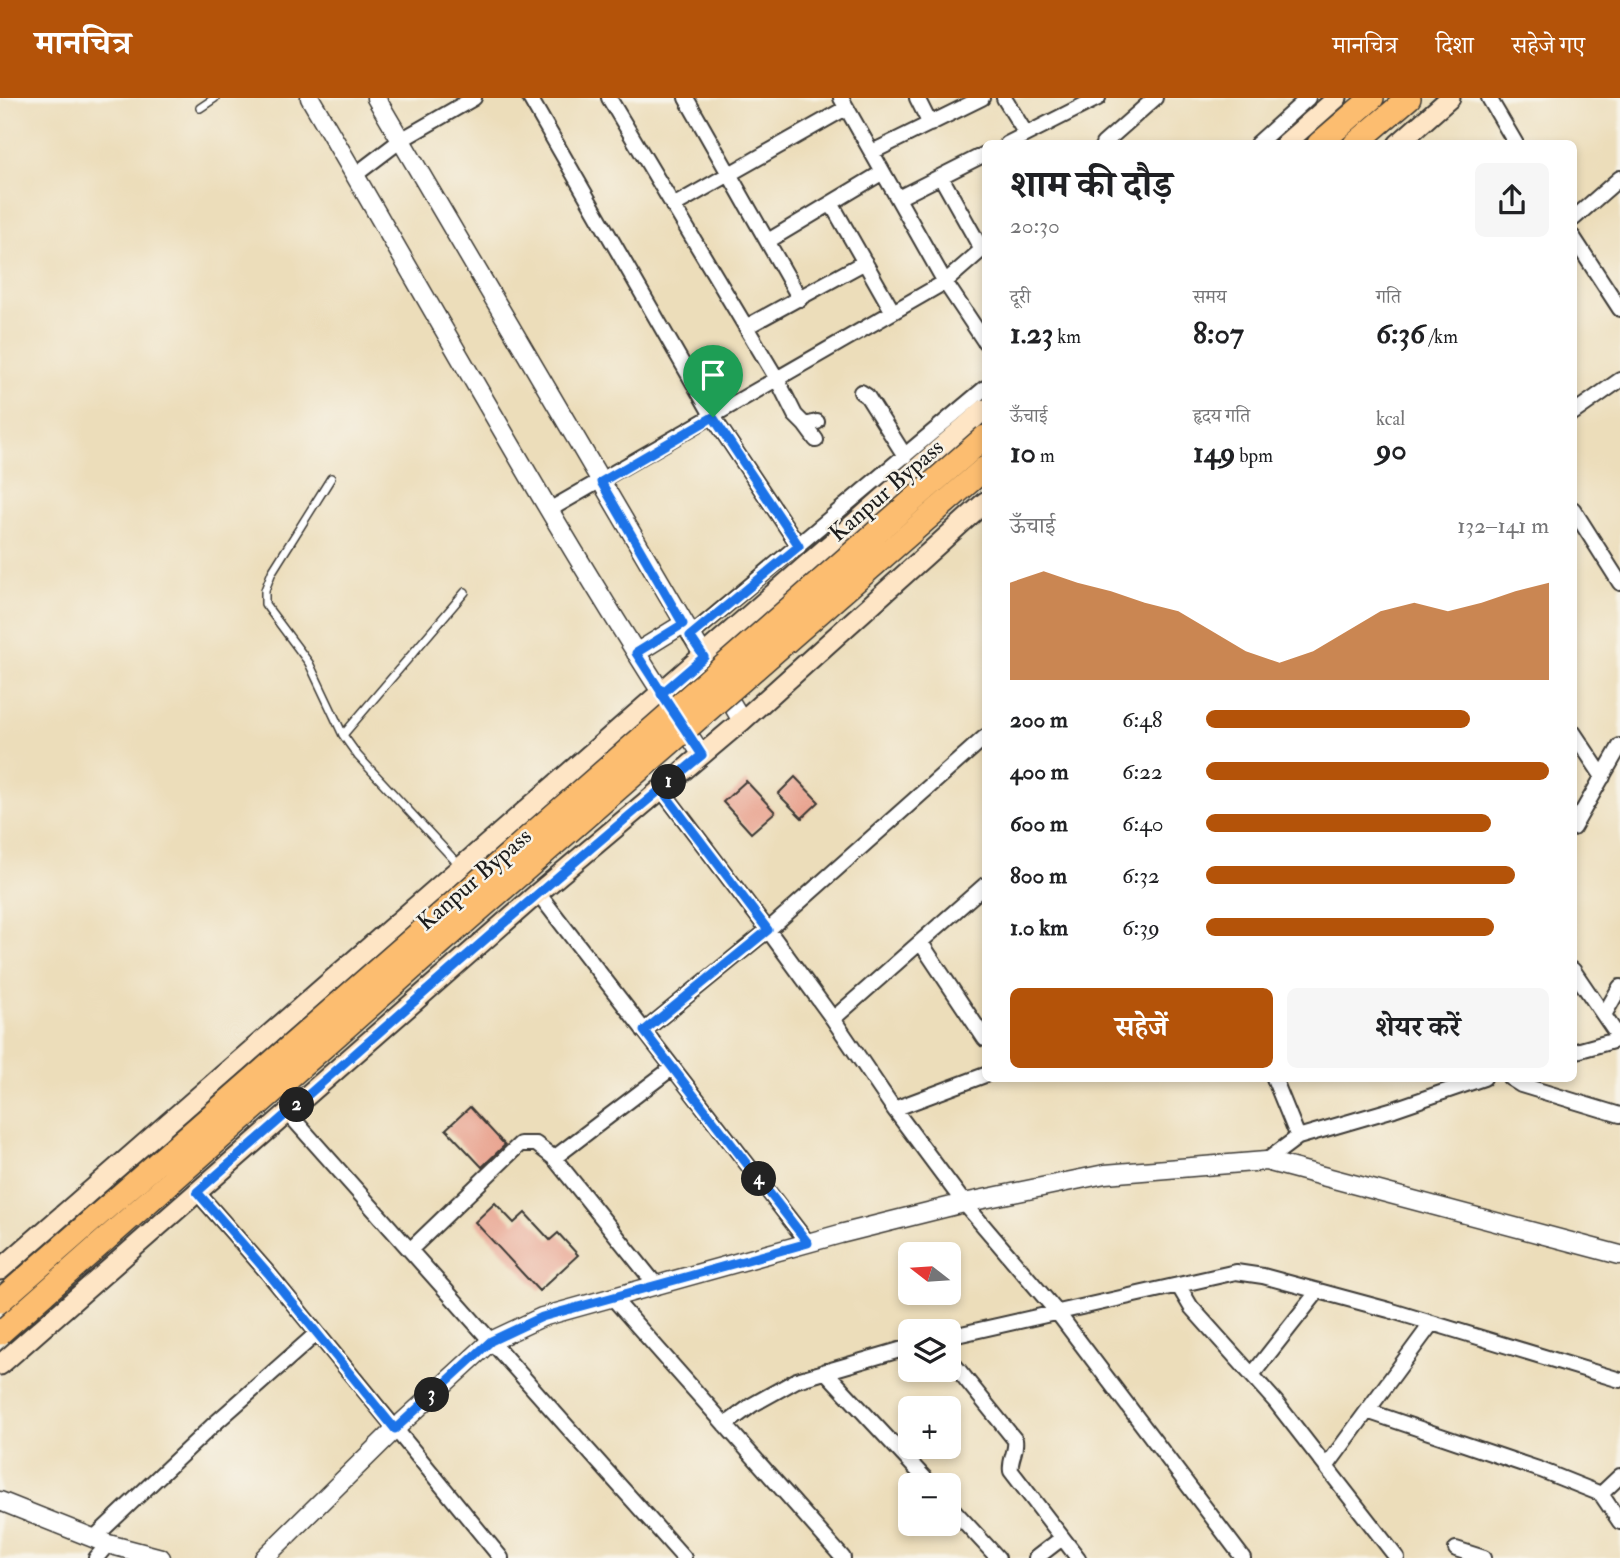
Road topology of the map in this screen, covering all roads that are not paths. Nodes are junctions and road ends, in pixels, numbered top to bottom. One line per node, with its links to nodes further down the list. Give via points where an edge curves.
1 (215, 98): 21 (lane)
2 (310, 98): 37 (street)
3 (376, 98): 24 (street)
4 (474, 98): 24 (street)
5 (530, 98): 61 (street)
6 (609, 98): 42 (street)
7 (686, 98): 36 (street)
8 (917, 98): 22 (street)
9 (982, 98): 22 (street)
10 (1004, 98): 23 (street)
11 (1098, 98): 18 (street)
12 (1155, 98): 26 (street)
13 (1337, 98): 20 (main road)
14 (1372, 98): 29 (highway)
15 (1409, 98): 30 (highway)
16 (1450, 98): 31 (main road)
17 (1489, 98): 32 (street)
18 (1081, 102): 23 (street)
19 (844, 103): 33 (street); 36 (street)
20 (1312, 104): 27 (street); 28 (main road)
21 (200, 108)
22 (930, 124): 33 (street)
23 (1026, 134): 25 (street)
24 (401, 140): 37 (street); 67 (street)
25 (1015, 140)
26 (1108, 140)
27 (1262, 140)
28 (1288, 140)
29 (1324, 140)
30 (1360, 140)
31 (1403, 140)
32 (1514, 140)
33 (872, 152): 35 (street)
34 (982, 156): 38 (street)
35 (883, 172): 40 (street); 41 (street)
36 (729, 174): 42 (street); 44 (street)
37 (355, 175): 69 (street)
38 (941, 177): 40 (street); 45 (street)
39 (1620, 178): 43 (street)
40 (898, 198): 49 (street)
41 (831, 203): 44 (street); 48 (street)
42 (673, 206): 53 (street)
43 (1577, 216)
44 (768, 241): 50 (street)
45 (982, 245)
46 (1577, 245): 51 (street)
47 (982, 250): 49 (street)
48 (865, 262): 50 (street); 52 (street)
49 (945, 282): 52 (street); 54 (street)
50 (800, 299): 53 (street)
51 (1619, 304)
52 (893, 312): 55 (street)
53 (746, 327): 55 (street)
54 (982, 338)
55 (777, 379): 61 (street); 62 (street, via 795,415 811,423)
56 (1620, 380): 59 (street)
57 (982, 391): 64 (street)
58 (861, 392): 64 (street)
59 (1577, 409)
60 (982, 412): 76 (main road)
61 (713, 417): 67 (street); 71 (street)
62 (816, 440)
63 (982, 440): 121 (highway, Kanpur Bypass, bridge)
64 (905, 456): 71 (street)
65 (982, 471): 124 (highway, Kanpur Bypass, bridge)
66 (331, 478): 79 (lane, via 272,572 265,604 309,663)
67 (601, 482): 69 (street); 74 (street)
68 (982, 505): 78 (main road)
69 (549, 510): 75 (street)
70 (1577, 515): 72 (street)
71 (799, 546): 74 (street)
72 (1620, 583)
73 (465, 592): 79 (lane)
74 (687, 630): 75 (street); 76 (street)
75 (636, 653): 77 (street)
76 (704, 657): 77 (main road); 78 (street)
77 (661, 694): 83 (street); 87 (main road)
78 (742, 721): 83 (main road)
79 (344, 735): 87 (lane)
80 (1577, 738): 84 (street)
81 (982, 740): 90 (street)
82 (1620, 746): 84 (street)
83 (702, 755): 85 (main road)
84 (1603, 777): 86 (street)
85 (661, 789): 89 (main road); 90 (street)
86 (1577, 821)
87 (461, 866): 116 (main road)
88 (982, 888): 91 (street)
89 (538, 892): 96 (street); 106 (main road)
90 (768, 930): 95 (street); 96 (street)
91 (920, 943): 95 (street); 97 (street)
92 (1577, 976): 94 (street)
93 (1620, 987): 94 (street)
94 (1604, 1015): 98 (street)
95 (833, 1019): 105 (street)
96 (644, 1031): 100 (street)
97 (982, 1035)
98 (1620, 1039): 99 (street)
99 (1577, 1051)
100 (672, 1068): 109 (street); 113 (street)
101 (982, 1076): 105 (street)
102 (1276, 1082): 108 (street)
103 (1473, 1082): 108 (street)
104 (1516, 1082): 107 (street)
105 (894, 1109): 112 (street)
106 (288, 1113): 111 (main road); 114 (street)
107 (1620, 1115)
108 (1297, 1137): 110 (street)
109 (554, 1158): 114 (street, via 536,1144 520,1144); 117 (street)
110 (1266, 1161): 112 (street, via 1105,1174); 115 (street)
111 (197, 1192): 125 (street); 129 (main road)
112 (964, 1203): 113 (street); 122 (street)
113 (808, 1243): 117 (street)
114 (410, 1250): 127 (street)
115 (1620, 1255)
116 (0, 1270)
117 (656, 1285): 120 (street)
118 (1178, 1285): 119 (street, via 1236,1272); 122 (street); 132 (street, via 1191,1307)
119 (1318, 1291): 123 (street); 132 (street)
120 (612, 1297): 127 (street, via 542,1317); 135 (street)
121 (0, 1301)
122 (1057, 1312): 126 (street); 156 (street)
123 (1432, 1323): 133 (street); 134 (street)
124 (0, 1333)
125 (316, 1334): 136 (street); 145 (street, via 212,1426)
126 (961, 1334)
127 (491, 1341): 136 (street); 151 (street)
128 (898, 1350): 130 (street)
129 (0, 1365)
130 (825, 1371): 135 (street, via 797,1380); 138 (street)
131 (961, 1373): 144 (street, via 1015,1440 1010,1471)
132 (1252, 1375): 137 (street)
133 (1620, 1380)
134 (1367, 1411): 137 (street); 140 (street)
135 (725, 1424): 152 (street)
136 (395, 1429): 149 (street); 150 (street)
137 (1326, 1466): 157 (street)
138 (920, 1473)
139 (1620, 1476): 140 (street)
140 (1601, 1494): 143 (street)
141 (0, 1501): 145 (street)
142 (961, 1518): 153 (street)
143 (1620, 1522)
144 (1062, 1538): 154 (street); 155 (street)
145 (102, 1540): 147 (street); 148 (street)
146 (1456, 1549): 158 (street)
147 (96, 1558)
148 (160, 1558)
149 (264, 1558)
150 (502, 1558)
151 (684, 1558)
152 (843, 1558)
153 (998, 1558)
154 (1036, 1558)
155 (1077, 1558)
156 (1243, 1558)
157 (1396, 1558)
158 (1484, 1558)

